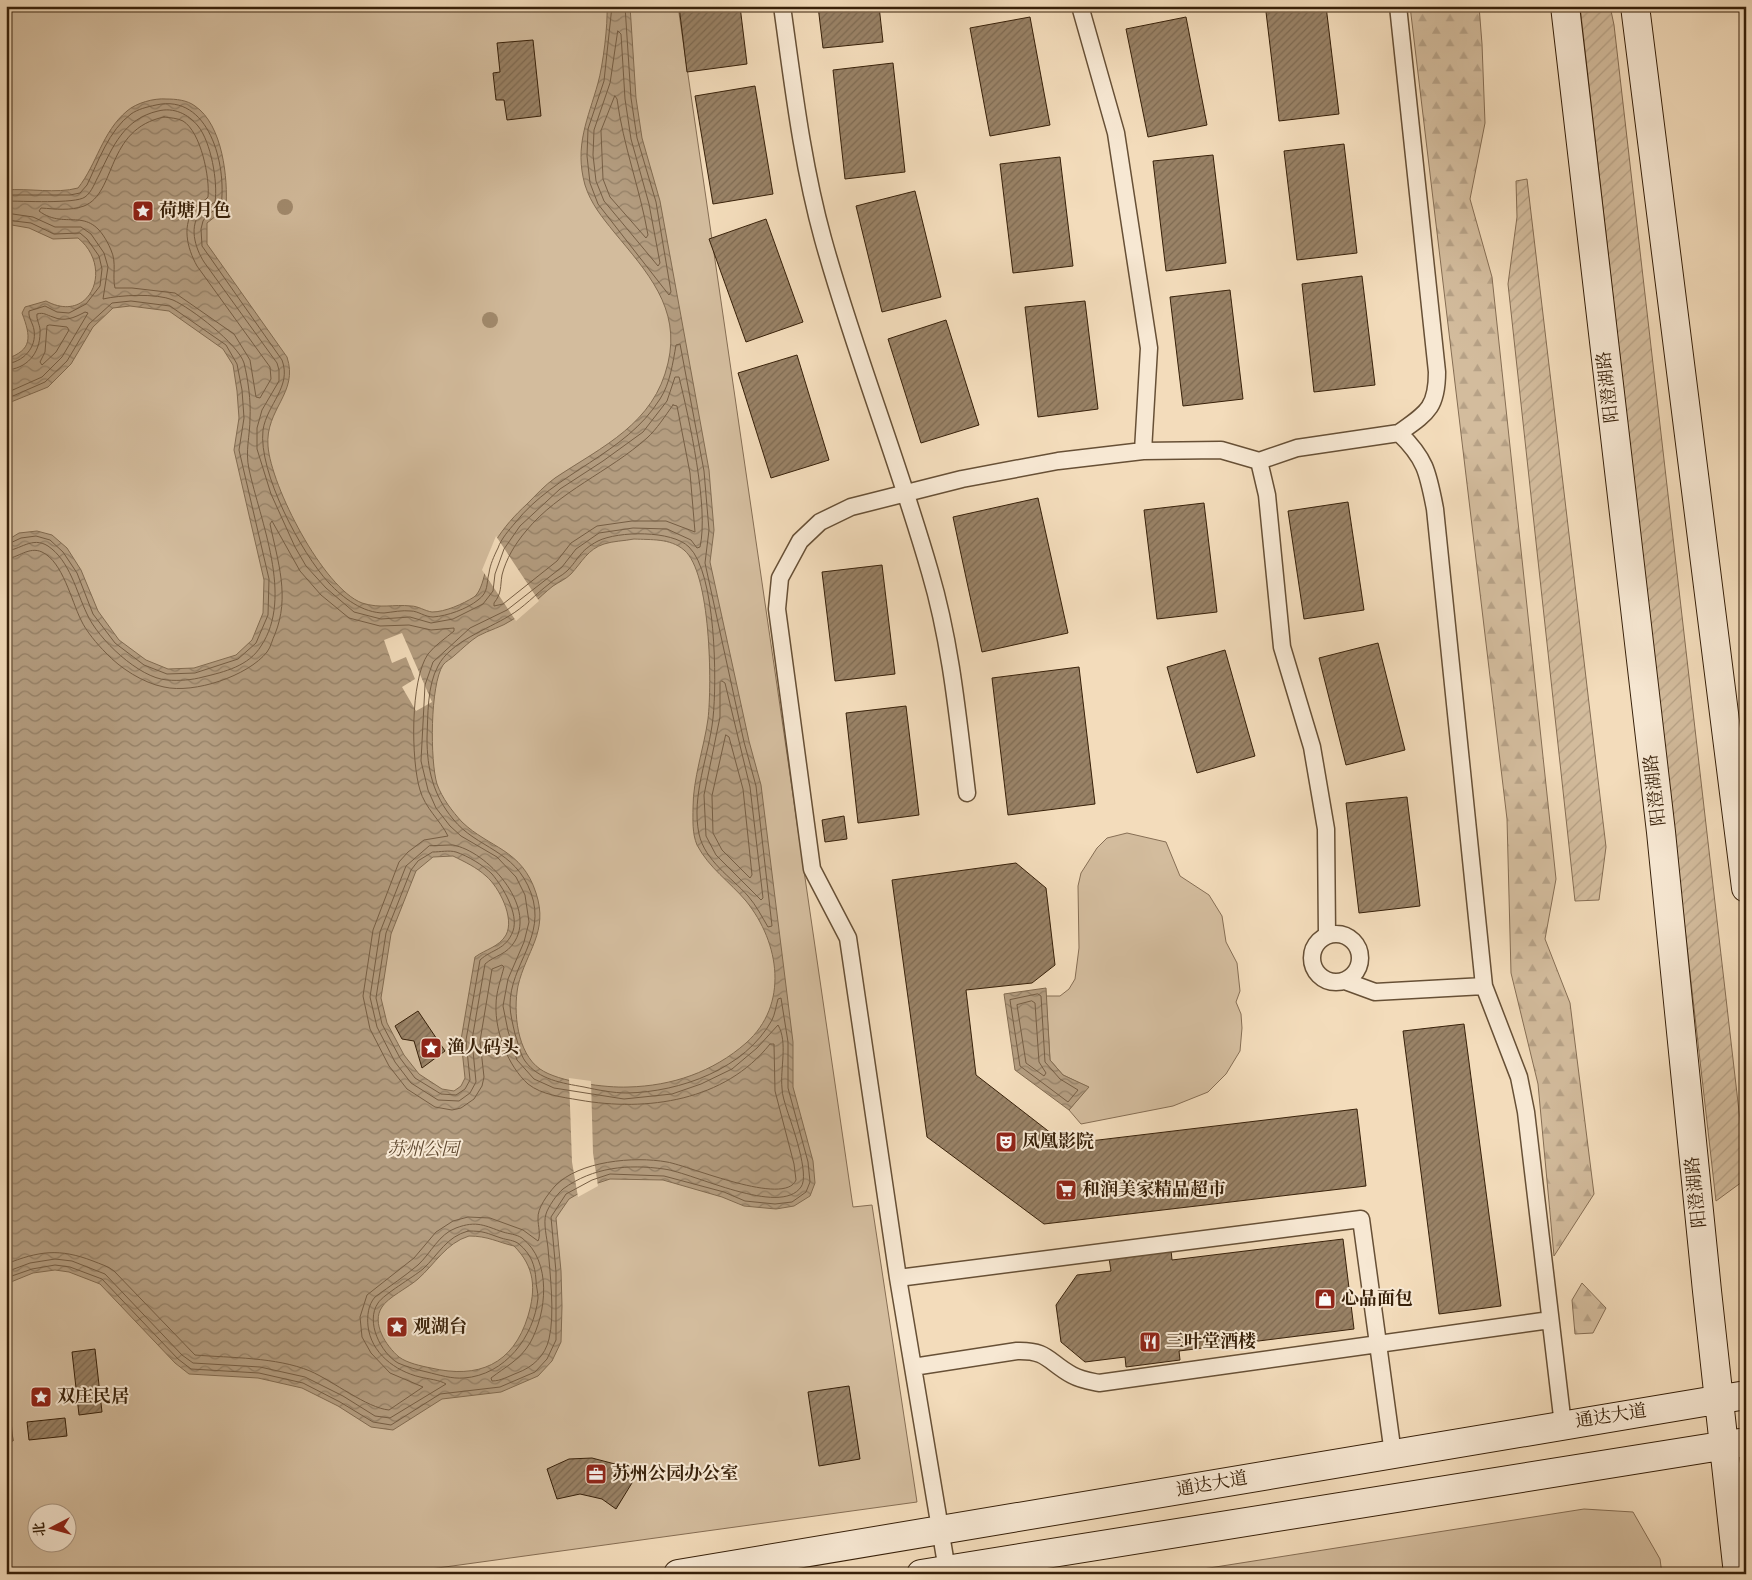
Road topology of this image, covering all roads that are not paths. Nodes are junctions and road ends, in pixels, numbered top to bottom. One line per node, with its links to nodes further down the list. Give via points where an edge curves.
1 (782, 6): 9 (lane, via 798,126 822,236 853,341)
2 (1080, 6): 7 (lane, via 1116,133 1149,348)
3 (1398, 6): 6 (lane, via 1437,372 1437,394 1426,413)
4 (1565, 6): 20 (main road, 阳澄湖路, via 1661,832)
5 (1635, 6): 11 (main road)
6 (1399, 433): 8 (lane, via 1297,448); 14 (lane, via 1416,450 1428,474 1435,509)
7 (1143, 451): 8 (lane, via 1221,450); 9 (lane, via 1058,461)
8 (1259, 461): 12 (lane, via 1267,495 1282,647 1312,747 1326,830)
9 (905, 493): 10 (lane, via 935,592 951,673); 15 (lane, via 851,507 820,522 800,541 780,578 777,609 812,869 848,938)
10 (967, 793)
11 (1746, 888)
12 (1327, 935): 13 (lane, via 1344,935 1357,946 1360,962 1352,977); 13 (lane, via 1320,939 1312,952 1312,967 1330,982)
13 (1345, 981): 14 (lane, via 1375,992)
14 (1484, 986): 16 (lane, via 1519,1077 1526,1112)
15 (898, 1278): 17 (lane, via 1361,1220); 18 (lane)
16 (1550, 1320): 17 (lane); 21 (lane)
17 (1378, 1345): 18 (lane, via 1099,1382 1072,1376 1045,1355 1032,1351); 23 (lane)
18 (913, 1367): 24 (lane)
19 (1746, 1395): 20 (main road, 通达大道)
20 (1718, 1400): 21 (main road, 通达大道); 22 (main road, 阳澄湖路)
21 (1563, 1425): 23 (main road, 通达大道)
22 (1735, 1444): 25 (main road); 27 (main road, 阳澄湖路)
23 (1392, 1454): 24 (main road, 通达大道)
24 (941, 1531): 25 (lane); 26 (main road, 通达大道)
25 (934, 1572)
26 (678, 1574)
27 (1738, 1574)

